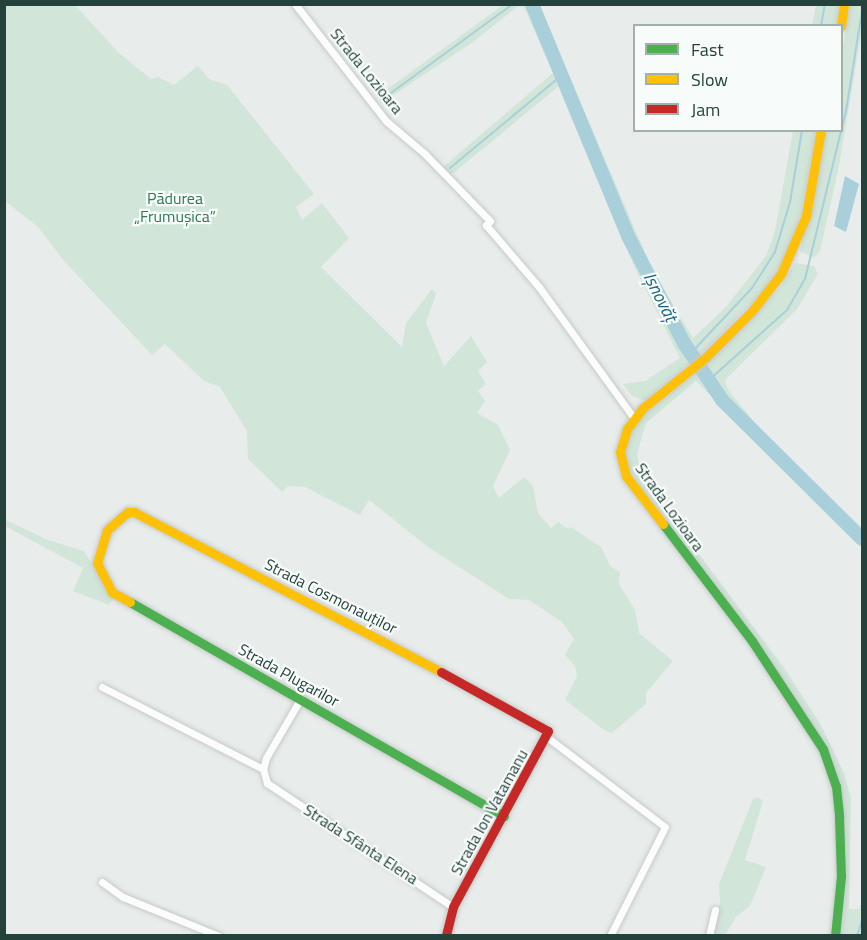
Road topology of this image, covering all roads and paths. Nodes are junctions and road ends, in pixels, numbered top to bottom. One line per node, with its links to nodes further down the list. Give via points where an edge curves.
1 (295, 4): 5 (street, Strada Lozioara, via 386,121 490,221 486,225 539,287)
2 (844, 4): 3 (street)
3 (840, 24)
4 (821, 132): 5 (street, via 806,216 790,257 769,292 705,358)
5 (634, 418): 19 (street, Strada Lozioara, via 620,452 626,476 752,641 810,726 831,767 840,817 841,876)
6 (103, 537): 8 (street, Strada Plugarilor, via 97,563 112,592); 9 (street, Strada Cosmonauților, via 117,519 134,512 354,624)
7 (102, 687): 10 (street)
8 (301, 698): 10 (street); 11 (street, Strada Plugarilor)
9 (547, 734): 11 (street, Strada Ion Vatamanu); 17 (street, via 665,827)
10 (263, 769): 13 (street, Strada Sfânta Elena, via 267,783)
11 (504, 816): 13 (street, Strada Ion Vatamanu)
12 (102, 882): 15 (street, via 123,897)
13 (453, 907): 16 (street)
14 (715, 910): 18 (street)
15 (219, 936)
16 (446, 936)
17 (610, 936)
18 (709, 936)
19 (835, 936)

